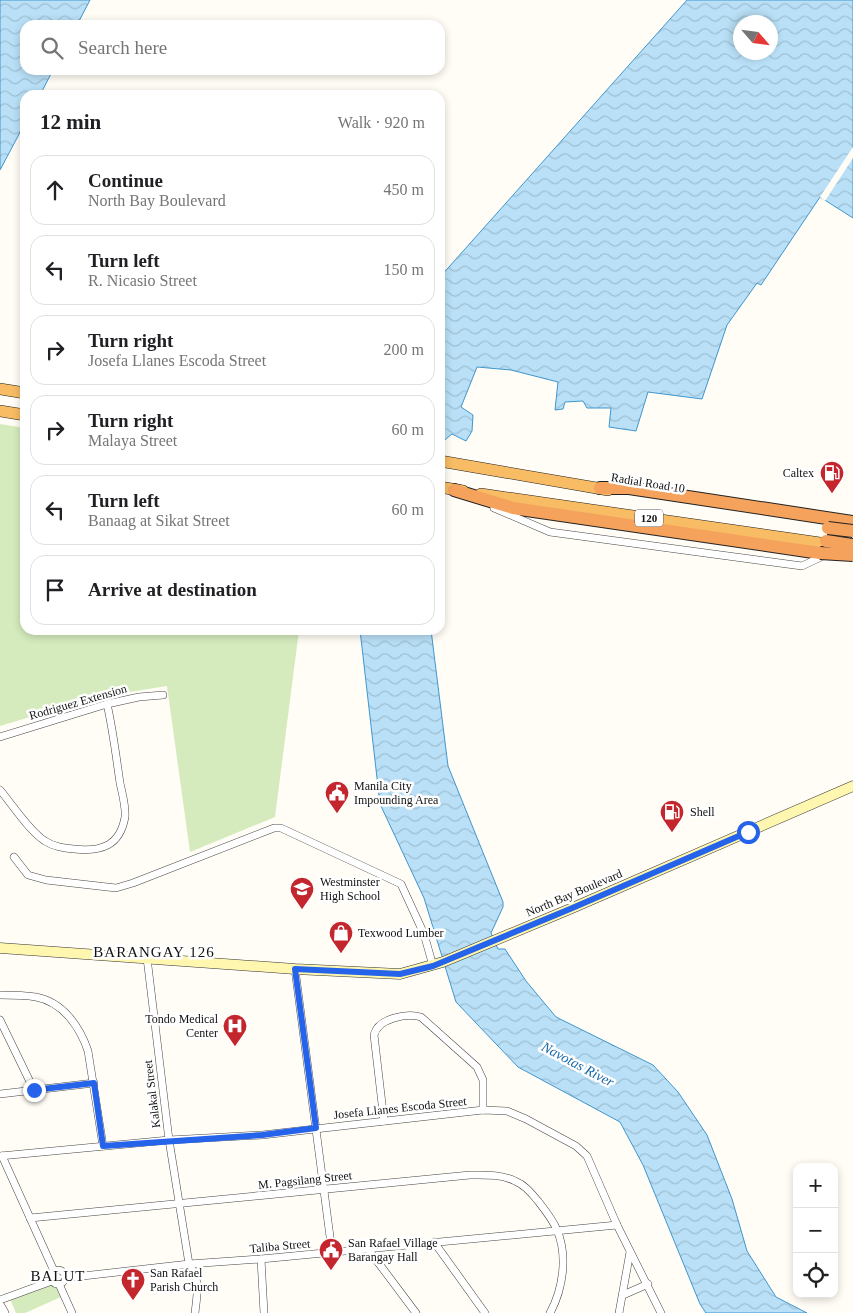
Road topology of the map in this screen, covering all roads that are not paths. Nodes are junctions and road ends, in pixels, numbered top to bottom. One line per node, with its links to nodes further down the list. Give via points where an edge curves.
1 (0, 389): 2 (highway)
2 (20, 392)
3 (0, 411): 4 (highway)
4 (20, 414)
5 (445, 462): 7 (highway, Radial Road 10 / 120)
6 (445, 488): 8 (highway, 120)
7 (600, 488): 9 (highway, Radial Road 10 / 120); 9 (highway, via 629,488)
8 (454, 490): 10 (highway, 120); 10 (highway, bridge, via 513,508 597,521 820,553); 10 (street, via 550,532 802,566)
9 (852, 526): 10 (highway); 10 (highway, bridge, via 827,534)
10 (851, 549)
11 (163, 695): 12 (street, Rodriguez Extension, via 139,696)
12 (107, 704): 13 (street, Rodriguez Extension); 15 (street, via 125,812 121,831 113,841 103,848 88,851 56,846 37,834)
13 (0, 737)
14 (853, 786): 19 (main road, North Bay Boulevard)
15 (0, 790)
16 (14, 857): 19 (street, via 28,875 116,888 281,828 400,884)
17 (0, 948): 18 (main road, North Bay Boulevard)
18 (147, 958): 20 (main road, North Bay Boulevard); 29 (street, Kalakal Street)
19 (438, 964): 20 (main road, North Bay Boulevard, via 400,974)
20 (295, 969): 28 (street)
21 (0, 995): 23 (street, via 48,1000 69,1015 84,1038)
22 (0, 1020): 24 (street)
23 (94, 1083): 24 (street); 30 (street)
24 (34, 1090): 25 (street)
25 (0, 1094)
26 (483, 1110): 27 (street, Josefa Llanes Escoda Street); 27 (street, via 483,1080 477,1067 421,1017 413,1015 384,1022 376,1028 374,1035); 35 (street, Josefa Llanes Escoda Street, via 507,1111 526,1119 587,1156)
27 (384, 1121): 28 (street, Josefa Llanes Escoda Street)
28 (316, 1128): 29 (street, Josefa Llanes Escoda Street, via 262,1135); 32 (street)
29 (169, 1140): 30 (street, Josefa Llanes Escoda Street); 33 (street, Kalakal Street)
30 (103, 1146): 31 (street, Josefa Llanes Escoda Street)
31 (1, 1156): 34 (street)
32 (324, 1189): 33 (street, M. Pagsilang Street); 36 (street, M. Pagsilang Street, via 470,1175 501,1176 524,1185); 40 (street)
33 (179, 1204): 34 (street, M. Pagsilang Street); 42 (street, Kalakal Street)
34 (30, 1218): 43 (street)
35 (617, 1225): 36 (street, Taliba Street); 39 (street, Josefa Llanes Escoda Street)
36 (557, 1230): 37 (street, Taliba Street); 56 (street, via 563,1266 560,1288)
37 (434, 1242): 38 (street, Taliba Street); 55 (street)
38 (368, 1249): 40 (street, Taliba Street); 54 (street)
39 (630, 1251): 46 (street, Josefa Llanes Escoda Street); 47 (street)
40 (332, 1252): 41 (street, Taliba Street)
41 (261, 1259): 42 (street, Taliba Street); 53 (street)
42 (188, 1264): 44 (street, Taliba Street); 52 (street, Kalakal Street, via 198,1280)
43 (54, 1272): 44 (street, via 62,1272); 45 (street, via 51,1276)
44 (65, 1278): 45 (street)
45 (56, 1283): 48 (street); 51 (street)
46 (648, 1284): 47 (street); 58 (street, Josefa Llanes Escoda Street)
47 (623, 1295): 57 (street)
48 (0, 1300)
49 (0, 1306): 50 (street)
50 (4, 1313)
51 (72, 1313)
52 (195, 1313)
53 (264, 1313)
54 (416, 1313)
55 (485, 1313)
56 (550, 1313)
57 (618, 1313)
58 (662, 1313)

